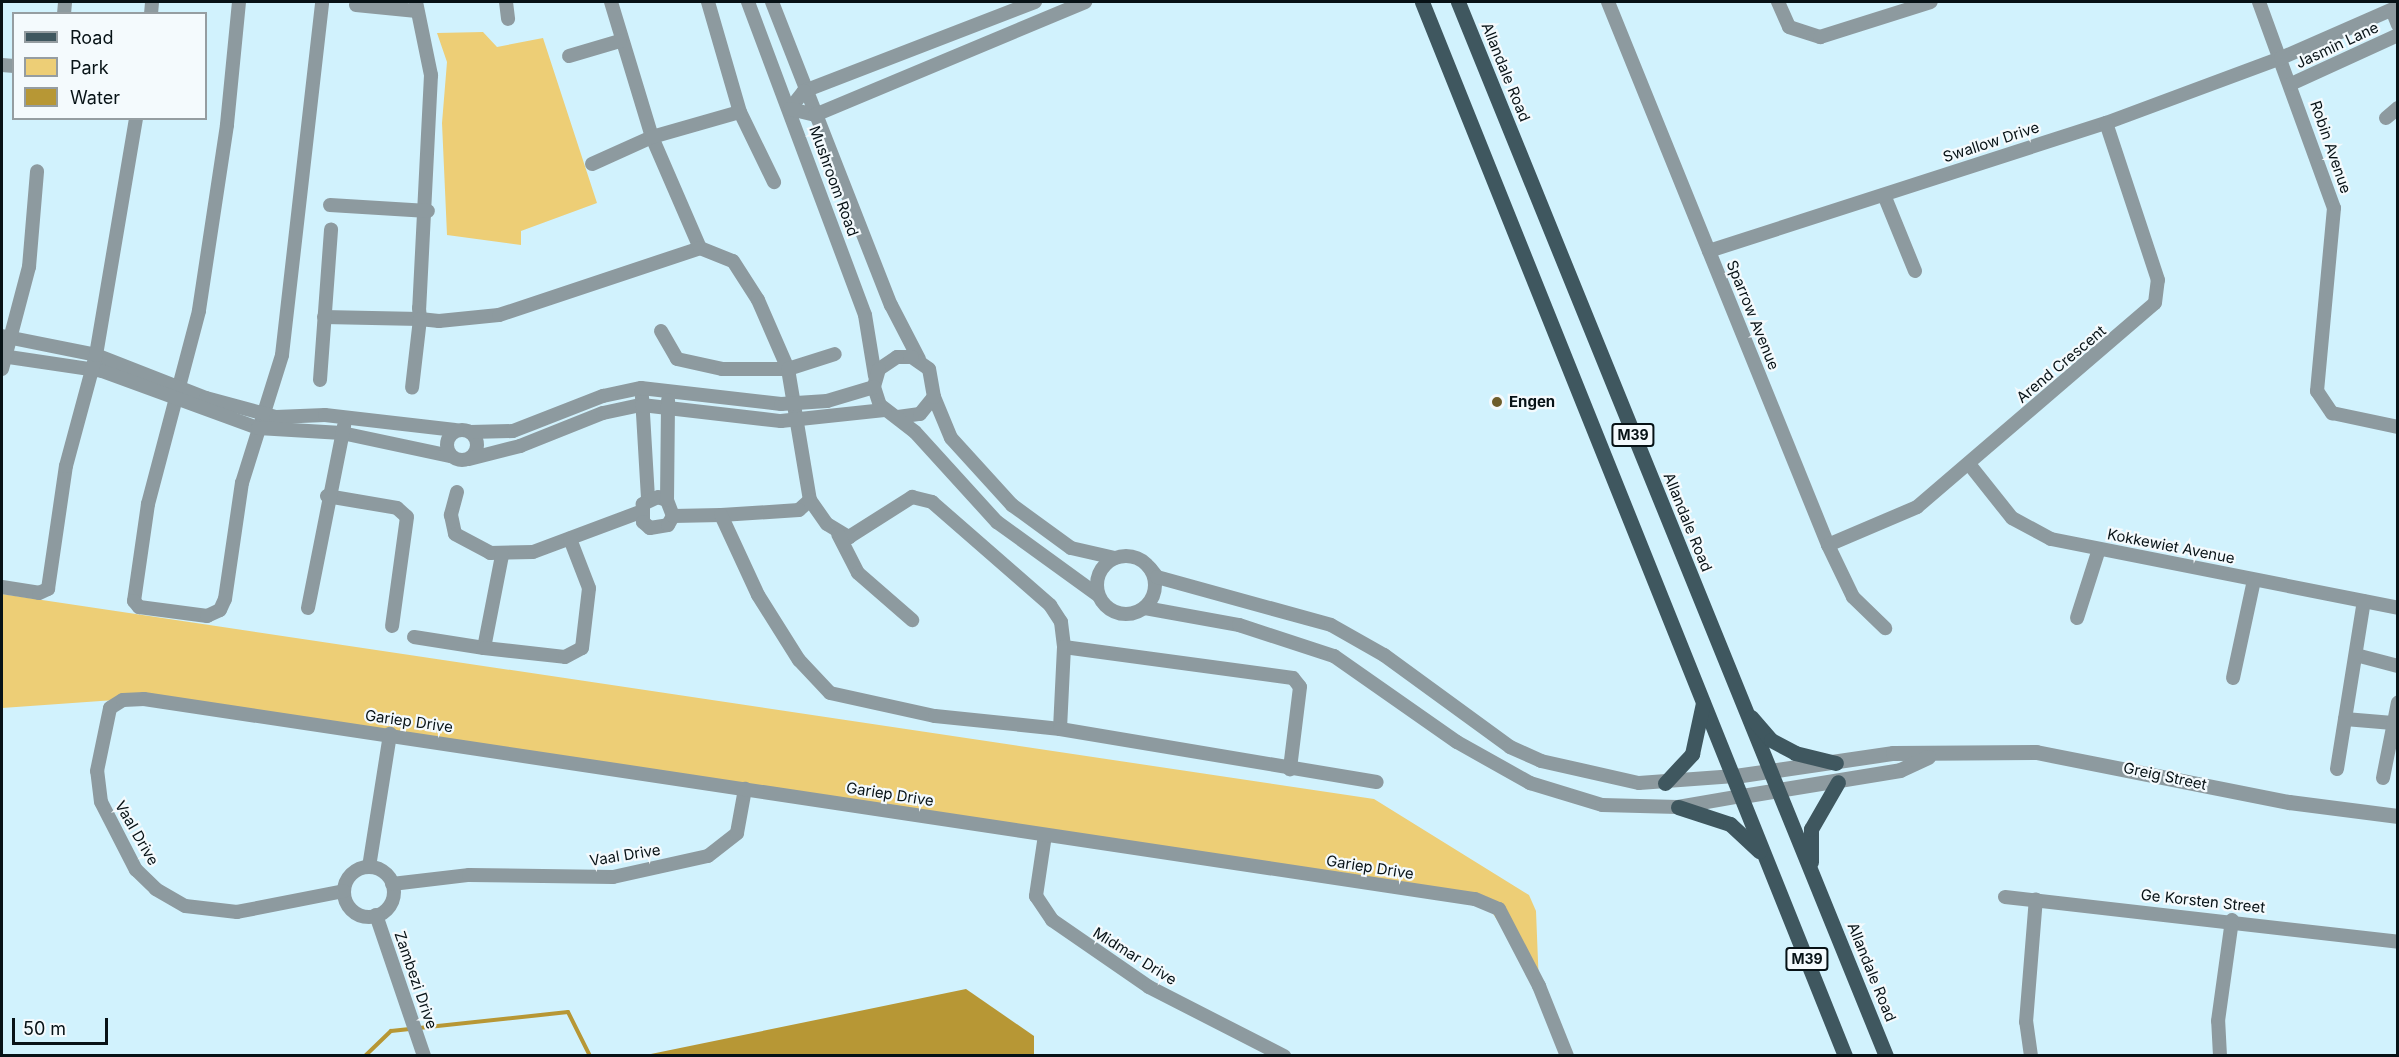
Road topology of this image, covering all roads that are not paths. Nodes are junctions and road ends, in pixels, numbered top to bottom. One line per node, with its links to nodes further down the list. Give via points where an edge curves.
1 (239, 2): 60 (street, via 227,125)
2 (322, 2): 65 (street, via 282,355)
3 (506, 2): 19 (street)
4 (611, 2): 22 (street)
5 (708, 2): 29 (street)
6 (748, 2): 28 (street, Mushroom Road)
7 (772, 2): 26 (street, Mushroom Road)
8 (1035, 2): 26 (street)
9 (1084, 2): 30 (street)
10 (1458, 2): 111 (main road, Allandale Road / M39)
11 (1608, 2): 43 (street, Sparrow Avenue)
12 (1778, 2): 13 (street, via 1789,27 1820,37)
13 (1930, 2)
14 (2259, 2): 24 (street, Robin Avenue)
15 (356, 5): 17 (street)
16 (1423, 5): 108 (main road, M39)
17 (417, 6): 40 (street, via 431,75)
18 (2395, 8): 20 (street); 24 (street, Jasmin Lane)
19 (508, 19)
20 (2397, 25)
21 (2397, 35): 25 (street, Jasmin Lane)
22 (620, 41): 23 (street); 34 (street)
23 (568, 56)
24 (2281, 58): 25 (street, Robin Avenue); 33 (street, Swallow Drive)
25 (2291, 84): 68 (street, Robin Avenue, via 2334,208 2316,366 2317,391 2332,413)
26 (804, 91): 28 (street); 30 (street, Mushroom Road)
27 (2397, 108): 31 (street)
28 (790, 110): 30 (street); 56 (street, Mushroom Road, via 865,315)
29 (740, 112): 34 (street); 37 (street)
30 (815, 115): 52 (street, Mushroom Road)
31 (2386, 118)
32 (136, 120): 50 (street)
33 (2106, 123): 38 (street, Swallow Drive); 75 (street, Arend Crescent, via 2159,294 2145,314)
34 (652, 137): 35 (street); 42 (street)
35 (592, 164)
36 (37, 171): 48 (street, via 29,267)
37 (774, 182)
38 (1884, 195): 43 (street, Swallow Drive); 44 (street)
39 (330, 205): 40 (street)
40 (428, 211): 46 (street)
41 (332, 230): 45 (street)
42 (700, 248): 46 (street, via 499,315); 54 (street, via 733,261 745,273)
43 (1709, 251): 86 (street, Sparrow Avenue)
44 (1915, 272)
45 (324, 317): 46 (street); 55 (street)
46 (420, 318): 57 (street)
47 (661, 331): 54 (street, via 668,350 686,363)
48 (8, 337): 50 (street); 51 (street)
49 (836, 354): 54 (street)
50 (96, 355): 53 (street); 60 (street)
51 (2, 360): 53 (street)
52 (919, 360): 56 (street, via 890,360); 61 (street, via 933,375)
53 (92, 369): 60 (street); 92 (street, via 66,466 48,589 39,593)
54 (788, 369): 80 (street)
55 (320, 380)
56 (875, 381): 59 (street, via 798,404); 64 (street)
57 (412, 388)
58 (642, 388): 59 (street); 62 (street); 71 (street, via 603,396 513,431)
59 (670, 389): 63 (street)
60 (179, 393): 65 (street); 69 (street); 69 (street, via 148,504 134,601 139,607 207,615 223,606 242,483)
61 (934, 397): 66 (street, via 920,414); 89 (street, via 951,438 1012,505 1071,548)
62 (642, 405): 63 (street); 74 (street, via 603,413 520,446); 78 (street)
63 (667, 408): 64 (street, via 781,421); 79 (street)
64 (884, 410): 66 (street)
65 (263, 414): 67 (street); 69 (street)
66 (898, 417): 93 (street, via 997,522)
67 (346, 418): 70 (street); 72 (street)
68 (2397, 427)
69 (258, 428): 72 (street)
70 (455, 430): 71 (street); 73 (street, via 446,445)
71 (470, 432): 74 (street, via 477,446)
72 (342, 433): 73 (street); 77 (street)
73 (450, 456): 74 (street)
74 (469, 459)
75 (1969, 464): 86 (street, Arend Crescent, via 1902,516); 87 (street, Kokkewiet Avenue, via 2026,529)
76 (457, 492): 88 (street, via 451,516 455,534 476,550)
77 (327, 496): 95 (street); 100 (street, via 397,508 407,517)
78 (648, 499): 79 (street); 81 (street)
79 (667, 500): 83 (street)
80 (810, 500): 82 (street, via 799,510); 84 (street)
81 (640, 512): 83 (street, via 643,522 660,529); 85 (street)
82 (721, 514): 83 (street); 114 (street, via 764,604 799,660 830,693 935,716)
83 (673, 516)
84 (838, 534): 99 (street, via 858,573); 103 (street, via 861,534 912,497 925,498 1050,605 1060,622)
85 (570, 539): 88 (street, via 533,552); 104 (street, via 584,567 590,601 582,648 565,657)
86 (1828, 545): 101 (street, Sparrow Avenue, via 1853,597)
87 (2099, 549): 91 (street, Kokkewiet Avenue); 98 (street)
88 (502, 555): 104 (street)
89 (1115, 558): 90 (street, via 1131,556); 93 (street, via 1099,573)
90 (1150, 568): 96 (street, via 1156,589); 125 (street, via 1157,577 1331,625 1384,655 1481,728 1541,761 1611,780)
91 (2254, 580): 94 (street, Kokkewiet Avenue); 107 (street)
92 (2, 587)
93 (1098, 596): 96 (street, via 1108,609 1122,615)
94 (2364, 601): 97 (street, Kokkewiet Avenue); 105 (street)
95 (308, 608)
96 (1145, 608): 129 (street, via 1239,626 1334,656 1457,742 1530,783 1602,805)
97 (2397, 608)
98 (2077, 618)
99 (912, 620)
100 (392, 626)
101 (1885, 628)
102 (414, 637): 104 (street)
103 (1064, 647): 114 (street); 119 (street, via 1293,678 1300,687)
104 (484, 648)
105 (2356, 656): 106 (street); 112 (street)
106 (2397, 666)
107 (2233, 678)
108 (1703, 699): 121 (main road, M39); 125 (main road, via 1692,754)
109 (2397, 702): 113 (street)
110 (114, 704): 115 (street, Gariep Drive, via 144,699); 136 (street, Vaal Drive, via 105,719 98,789 129,858 156,889 185,906 237,912)
111 (1743, 708): 117 (main road, via 1771,740 1795,753); 118 (main road, Allandale Road / M39)
112 (2345, 719): 113 (street); 120 (street)
113 (2393, 723): 122 (street)
114 (1060, 729): 119 (street)
115 (390, 734): 126 (street, Gariep Drive); 133 (street)
116 (1930, 756): 117 (street, Greig Street, via 1893,753); 124 (street, Greig Street, via 1900,770); 130 (street, Greig Street, via 2058,755 2289,802)
117 (1836, 763): 118 (street, Greig Street)
118 (1768, 768): 121 (street, Greig Street); 127 (main road, Allandale Road / M39)
119 (1290, 769): 123 (street)
120 (2337, 769)
121 (1735, 776): 125 (street); 128 (main road, M39)
122 (2383, 778)
123 (1377, 782)
124 (1838, 782): 127 (street, Greig Street); 134 (main road, via 1811,829)
125 (1665, 783)
126 (745, 789): 131 (street, Gariep Drive); 135 (street, Vaal Drive, via 736,833 708,856 613,877 469,874)
127 (1777, 791): 128 (street, Greig Street); 134 (main road, Allandale Road / M39)
128 (1742, 796): 129 (street); 132 (main road, M39)
129 (1678, 807): 132 (main road, via 1730,824)
130 (2397, 816)
131 (1045, 835): 143 (street, Midmar Drive, via 1036,896 1052,920 1149,987); 144 (street, Gariep Drive, via 1494,904 1539,986)
132 (1768, 863): 145 (main road, M39)
133 (369, 867): 135 (street, via 381,870); 136 (street, via 355,871)
134 (1811, 867): 146 (main road, Allandale Road / M39)
135 (392, 884): 139 (street, via 391,903)
136 (344, 891): 139 (street, via 351,908)
137 (2005, 897): 138 (street, Ge Korsten Street)
138 (2036, 899): 140 (street, Ge Korsten Street); 147 (street, via 2026,1022)
139 (376, 915): 142 (street, Zambezi Drive)
140 (2232, 920): 141 (street, Ge Korsten Street); 148 (street, via 2218,1021)
141 (2397, 942)
142 (422, 1049)
143 (1284, 1056)
144 (1567, 1056)
145 (1845, 1056)
146 (1886, 1056)
147 (2031, 1056)
148 (2220, 1056)

